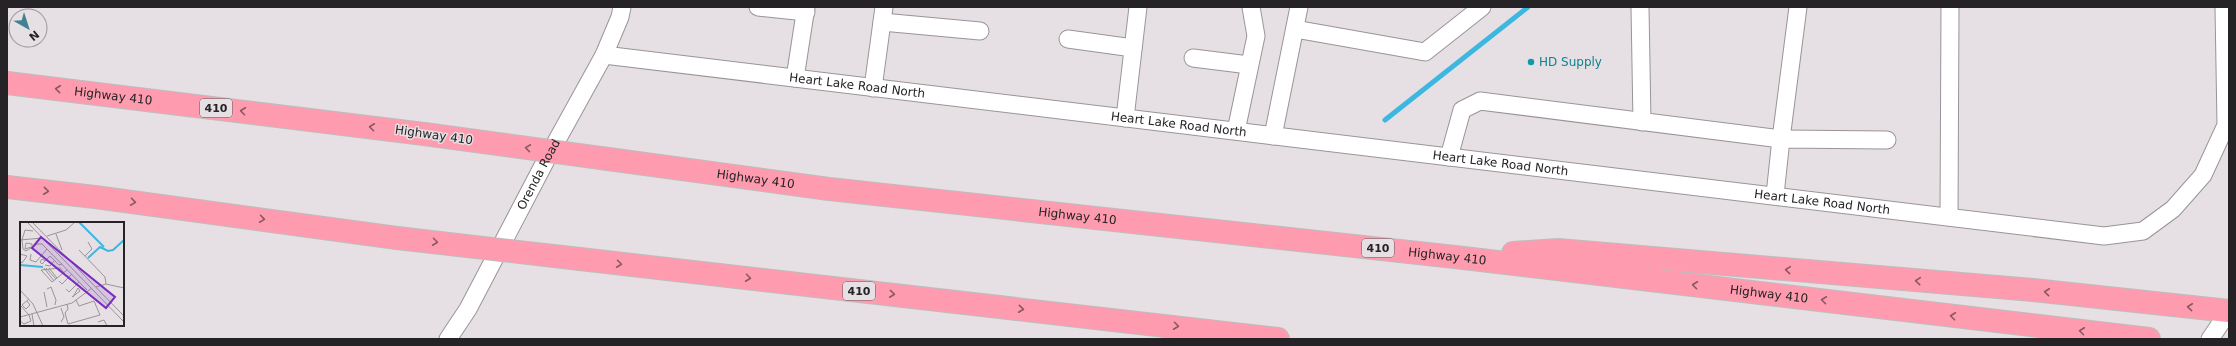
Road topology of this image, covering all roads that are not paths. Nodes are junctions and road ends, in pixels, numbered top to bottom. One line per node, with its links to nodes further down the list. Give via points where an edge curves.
1 (622, 7): 17 (street, Orenda Road)
2 (758, 7): 11 (street)
3 (1138, 7): 16 (street)
4 (1251, 7): 19 (street, via 1256,36)
5 (1299, 7): 13 (street)
6 (1482, 7): 13 (street, via 1425,52)
7 (1640, 7): 24 (street)
8 (1798, 7): 27 (street)
9 (1950, 7): 32 (street)
10 (2224, 7): 32 (street, Heart Lake Road North, via 2226,125 2203,175 2173,209 2143,231 2104,236)
11 (806, 9): 20 (street)
12 (883, 15): 14 (street); 22 (street)
13 (1295, 29): 26 (street)
14 (980, 31)
15 (1068, 39): 16 (street)
16 (1133, 48): 23 (street)
17 (604, 55): 20 (street, Heart Lake Road North); 35 (street, Orenda Road, via 468,309)
18 (1193, 58): 19 (street)
19 (1249, 65): 25 (street)
20 (795, 78): 22 (street, Heart Lake Road North)
21 (7, 83): 33 (highway, Highway 410 / 410, one-way to 21, bridge, via 830,189 424,134)
22 (873, 88): 23 (street, Heart Lake Road North)
23 (1125, 118): 25 (street, Heart Lake Road North)
24 (1642, 122): 27 (street); 29 (street, via 1480,101 1462,110)
25 (1236, 131): 26 (street, Heart Lake Road North)
26 (1274, 136): 29 (street, Heart Lake Road North)
27 (1780, 139): 28 (street); 31 (street)
28 (1888, 140)
29 (1449, 157): 31 (street, Heart Lake Road North)
30 (7, 187): 36 (highway, 410, one-way to 36, bridge, via 95,196 397,238)
31 (1775, 195): 32 (street, Heart Lake Road North)
32 (1949, 217)
33 (1455, 257): 34 (highway, one-way to 33, via 2033,290 1558,250); 37 (highway, Highway 410 / 410, one-way to 33)
34 (2229, 311): 38 (street)
35 (448, 339)
36 (1278, 339)
37 (2149, 339)
38 (2210, 339)

